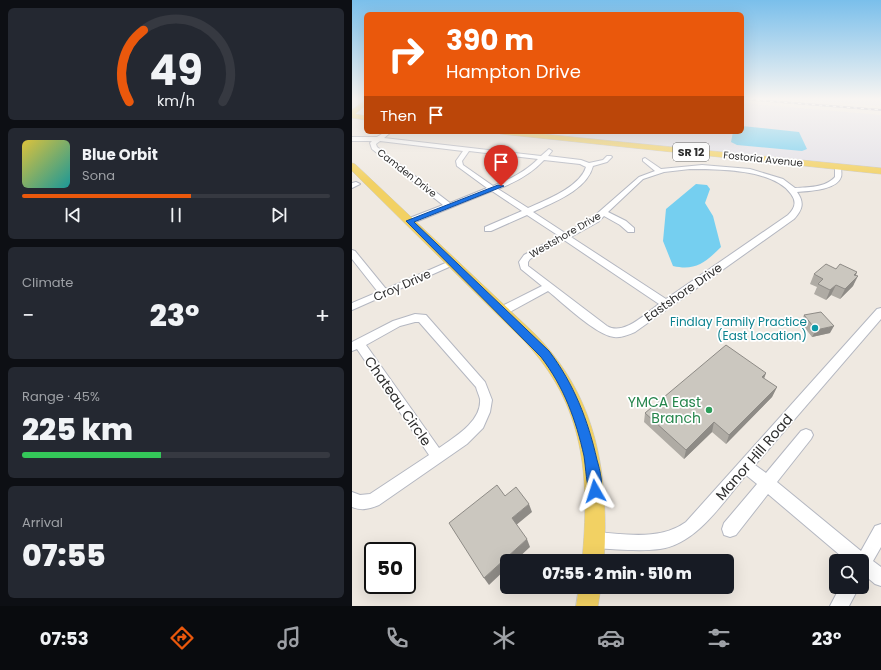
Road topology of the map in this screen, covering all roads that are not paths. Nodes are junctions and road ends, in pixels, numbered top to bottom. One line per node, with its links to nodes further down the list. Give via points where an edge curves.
1 (386, 134): 6 (street)
2 (533, 134): 22 (main road, Fostoria Avenue / SR 12)
3 (352, 138): 6 (street)
4 (409, 138): 7 (street)
5 (440, 139): 8 (street)
6 (377, 140): 7 (street); 27 (street, Camden Drive, via 372,144 374,148)
7 (401, 142): 8 (street)
8 (428, 145): 10 (street, via 455,148)
9 (492, 145): 12 (street)
10 (465, 146): 12 (street); 25 (street, via 460,166)
11 (520, 148): 14 (street)
12 (484, 151): 14 (street)
13 (549, 151): 17 (street)
14 (512, 154): 17 (street)
15 (578, 154): 19 (street)
16 (609, 157): 20 (street, via 605,161)
17 (543, 158): 19 (street); 25 (street, via 525,174)
18 (645, 160): 23 (street)
19 (572, 161): 20 (street)
20 (588, 165): 28 (street, via 590,170 573,186)
21 (352, 166): 30 (main road)
22 (838, 167): 24 (main road, Fostoria Avenue / SR 12); 26 (street, via 838,177 833,182)
23 (660, 171): 26 (street, Westshore Drive, via 697,167 752,172 772,178); 29 (street, Westshore Drive, via 637,181)
24 (881, 171)
25 (493, 189): 27 (street); 28 (street)
26 (794, 190): 38 (street, Eastshore Drive, via 799,202 795,213)
27 (449, 206): 30 (street)
28 (528, 212): 31 (street); 33 (street)
29 (604, 213): 32 (street); 33 (street, Westshore Drive)
30 (410, 221): 35 (main road)
31 (488, 229)
32 (631, 230)
33 (566, 236): 36 (street, Westshore Drive, via 524,260 524,267); 38 (street)
34 (352, 253): 37 (street)
35 (453, 263): 37 (street, Croy Drive); 40 (main road)
36 (546, 285): 38 (street, Eastshore Drive, via 603,329 613,333 631,329); 40 (street)
37 (384, 293): 39 (street, Croy Drive)
38 (666, 304)
39 (352, 308)
40 (499, 309): 50 (main road, via 545,354 555,367 577,410 593,468)
41 (881, 312): 45 (street, Manor Hill Road)
42 (355, 345): 44 (street, Chateau Circle); 44 (street, Chateau Circle, via 406,320 422,318 481,385 486,400 478,424 462,440)
43 (806, 435): 46 (street)
44 (438, 457): 47 (street, Chateau Circle, via 374,500 365,503)
45 (746, 466): 46 (street); 50 (street, Manor Hill Road, via 702,516 678,537 654,541)
46 (767, 483): 48 (street); 52 (street)
47 (352, 500)
48 (730, 529)
49 (881, 532): 53 (street)
50 (595, 540): 51 (main road)
51 (594, 554)
52 (851, 554)
53 (868, 554)
54 (869, 569): 55 (street)
55 (881, 578)
56 (589, 594): 58 (main road)
57 (846, 594): 59 (street)
58 (587, 606)
59 (839, 606)

